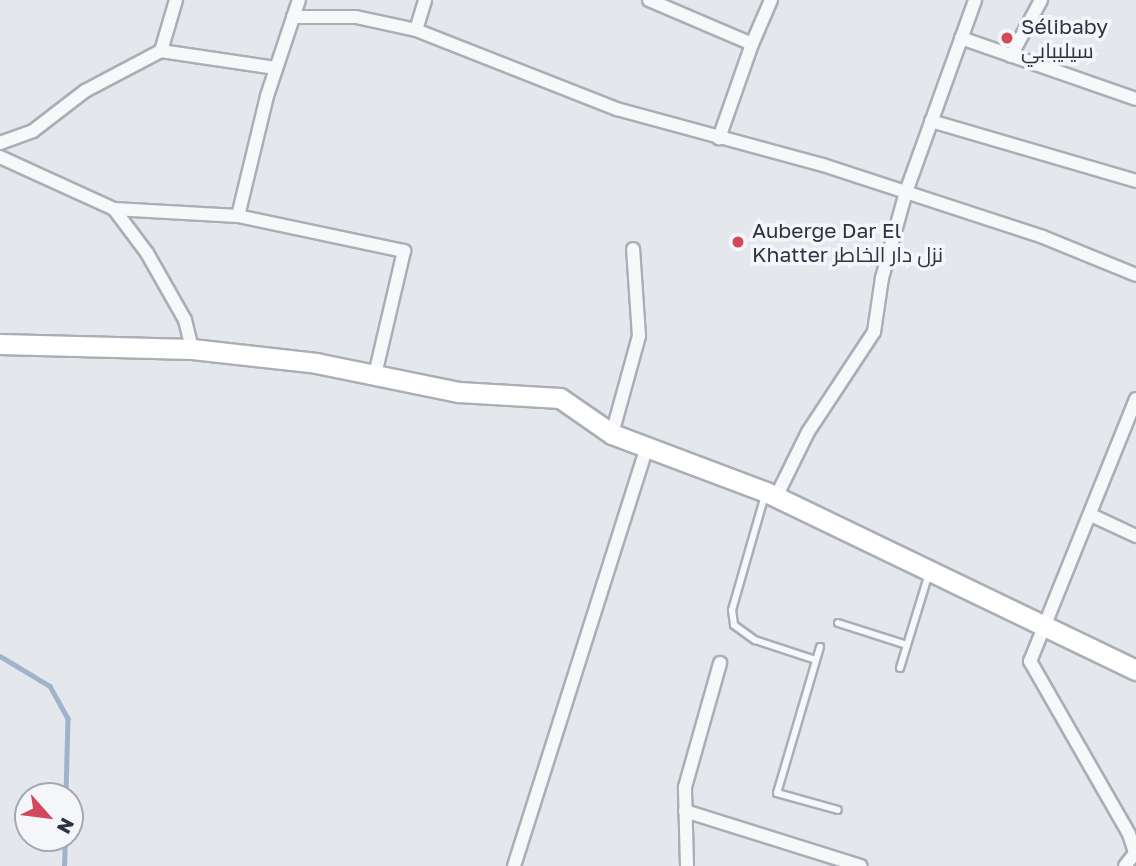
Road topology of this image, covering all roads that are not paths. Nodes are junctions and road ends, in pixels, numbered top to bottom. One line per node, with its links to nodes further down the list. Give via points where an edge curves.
1 (176, 0): 12 (street)
2 (299, 0): 8 (street)
3 (425, 0): 9 (street)
4 (649, 0): 11 (street)
5 (771, 0): 11 (street)
6 (975, 0): 10 (street)
7 (1041, 0): 13 (street)
8 (293, 17): 9 (street, via 355,17); 14 (street)
9 (416, 30): 17 (street, via 579,96)
10 (961, 38): 13 (street); 16 (street)
11 (752, 44): 17 (street)
12 (161, 51): 14 (street); 18 (street, via 85,91 33,131)
13 (1011, 56): 15 (street)
14 (276, 68): 23 (street)
15 (1136, 99)
16 (931, 121): 20 (street); 21 (street)
17 (719, 138): 21 (street)
18 (0, 143)
19 (0, 157): 22 (street)
20 (1136, 181)
21 (906, 192): 25 (street, via 1043,237); 32 (street, via 882,278 874,332)
22 (114, 209): 23 (street); 27 (street, via 179,308)
23 (238, 216): 28 (street, via 404,251)
24 (633, 250): 30 (street, via 639,336)
25 (1136, 275)
26 (0, 344): 27 (main road)
27 (192, 349): 28 (main road, via 316,363)
28 (375, 375): 30 (main road, via 459,392 560,398)
29 (1136, 399): 33 (street)
30 (612, 434): 31 (main road)
31 (647, 446): 32 (main road); 47 (street)
32 (771, 494): 35 (main road); 40 (lane, via 732,610 734,625 755,640)
33 (1091, 516): 34 (street); 37 (street)
34 (1136, 536)
35 (929, 571): 37 (main road); 38 (lane)
36 (838, 623): 38 (lane)
37 (1045, 625): 43 (main road); 46 (street, via 1030,661 1129,834)
38 (907, 645): 42 (lane)
39 (820, 647): 40 (lane)
40 (816, 660): 44 (lane, via 777,793)
41 (720, 663): 45 (street, via 685,787)
42 (900, 668)
43 (1136, 670)
44 (838, 810)
45 (685, 811): 48 (street); 49 (street)
46 (1135, 855): 50 (street)
47 (514, 866)
48 (687, 866)
49 (861, 866)
50 (1125, 866)

